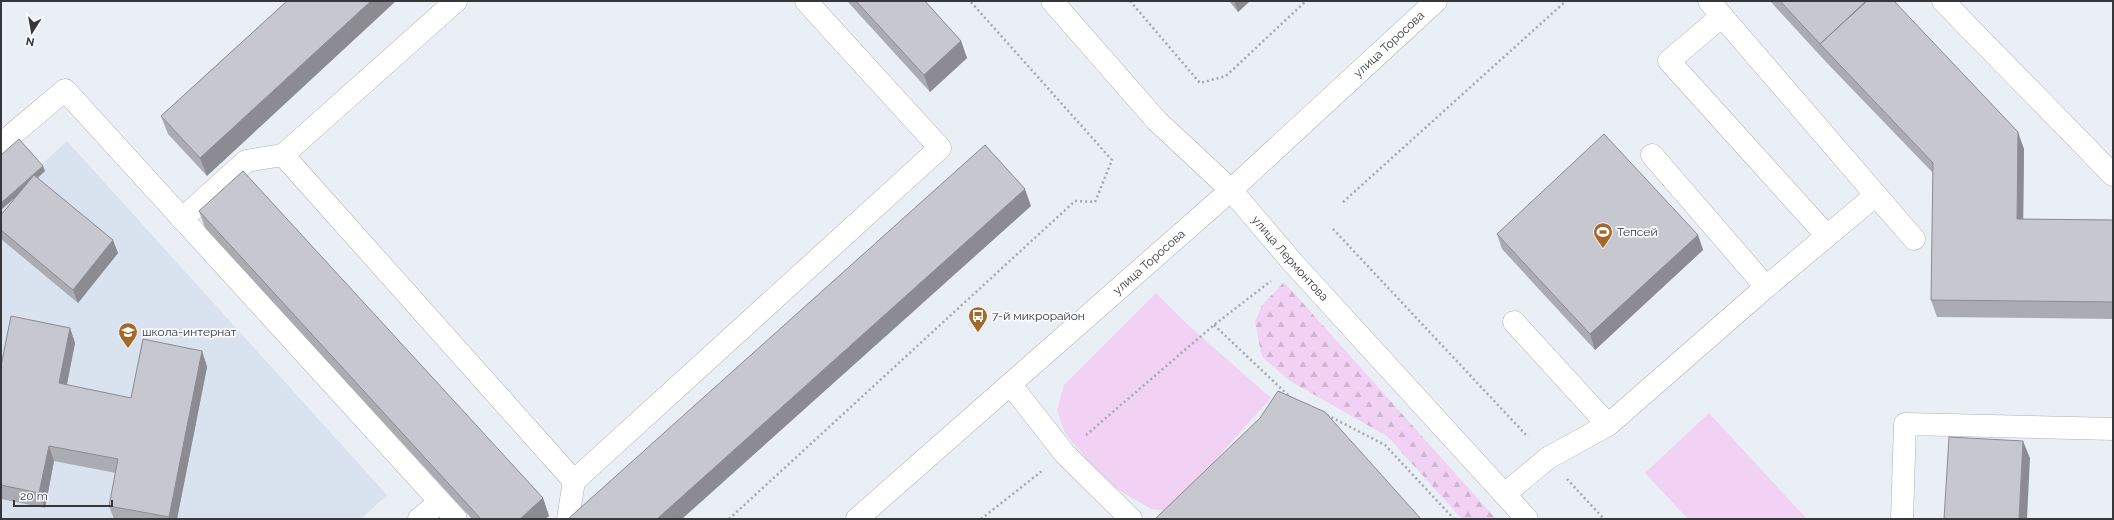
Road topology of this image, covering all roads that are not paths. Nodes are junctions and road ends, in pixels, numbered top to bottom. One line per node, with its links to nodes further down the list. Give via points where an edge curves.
1 (456, 1): 8 (street)
2 (806, 1): 21 (street, via 940,148)
3 (1052, 1): 11 (street, улица Лермонтова, via 1157,121)
4 (1436, 1): 11 (street, улица Торосова)
5 (1943, 1): 10 (street)
6 (1716, 9): 12 (street); 14 (street, via 1669,61)
7 (1, 144): 13 (street, via 64,90)
8 (283, 155): 13 (street, via 246,160); 21 (street)
9 (1652, 155): 16 (street)
10 (2113, 175)
11 (1231, 190): 18 (street, улица Торосова); 22 (street, улица Лермонтова, via 1299,270)
12 (1876, 195): 14 (street); 15 (street)
13 (182, 219): 23 (street)
14 (1827, 236): 16 (street)
15 (1914, 239)
16 (1766, 287): 19 (street)
17 (1514, 322): 19 (street)
18 (1011, 386): 27 (street, улица Торосова); 28 (street, via 1064,454)
19 (1608, 425): 22 (street, via 1548,458)
20 (2113, 429): 30 (street, via 1905,424)
21 (574, 481): 26 (street)
22 (1505, 494): 29 (street, улица Лермонтова)
23 (440, 502): 24 (street); 25 (street)
24 (419, 519)
25 (456, 519)
26 (568, 519)
27 (857, 519)
28 (1131, 519)
29 (1527, 519)
30 (1902, 519)

